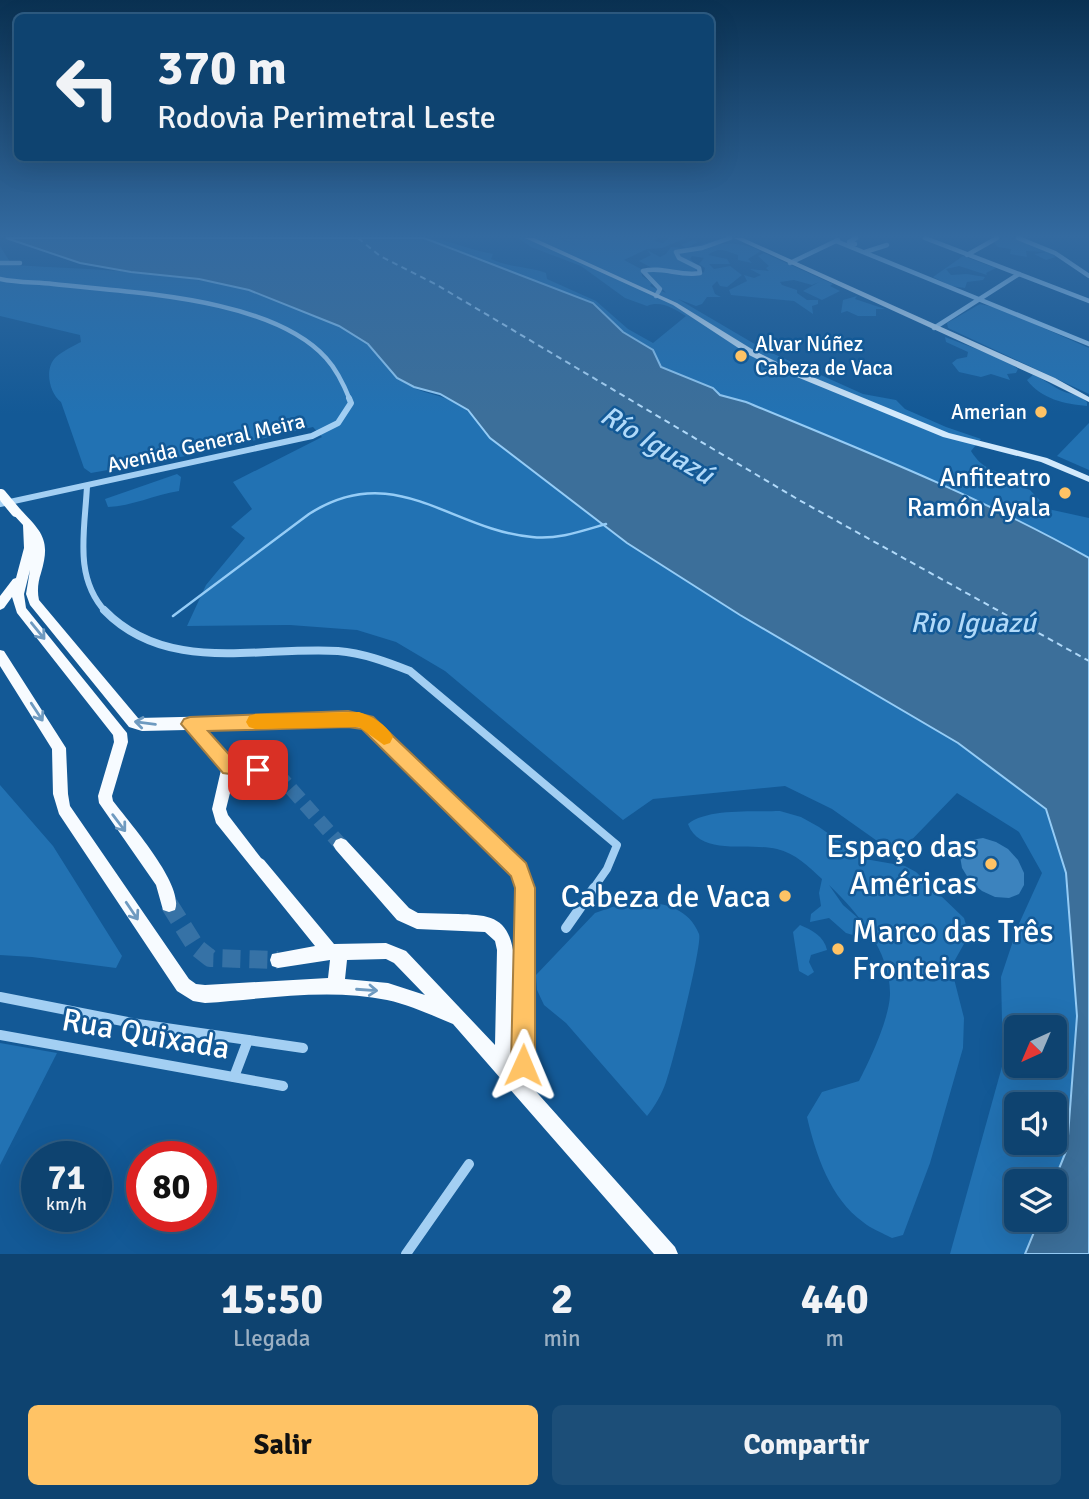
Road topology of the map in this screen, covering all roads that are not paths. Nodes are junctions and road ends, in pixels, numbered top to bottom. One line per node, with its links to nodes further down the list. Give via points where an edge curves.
1 (159, 297): 11 (street, Avenida General Meira, via 245,314 304,339 335,368 351,403 338,424 326,431)
2 (657, 297): 10 (main road, via 778,366 946,435 1045,460)
3 (864, 297): 7 (main road)
4 (974, 297): 6 (street)
5 (984, 297): 6 (street)
6 (980, 299): 7 (street); 8 (street)
7 (934, 328): 9 (main road)
8 (1089, 344)
9 (1089, 400)
10 (1089, 479)
11 (87, 486): 13 (street, Avenida General Meira); 23 (street, via 85,577 102,608 130,633 175,650 330,650 387,661 411,671 617,845 607,869)
12 (0, 494): 14 (highway, bridge)
13 (0, 504)
14 (28, 524): 15 (highway, via 28,560); 18 (highway, one-way to 14, via 134,723 34,602 30,593 41,547)
15 (21, 576): 16 (highway); 22 (highway, one-way to 22, via 16,600 21,610 120,733 106,803 163,881)
16 (0, 605)
17 (0, 654): 26 (highway, one-way to 26, via 59,748 59,797 64,809 183,985 205,994)
18 (190, 724): 19 (highway); 35 (highway, via 367,722 519,870 525,888)
19 (229, 768): 20 (highway); 24 (highway, via 221,818)
20 (277, 773)
21 (341, 845): 32 (highway, via 403,914 417,921 482,923 499,932 505,950)
22 (169, 904)
23 (566, 928)
24 (335, 952): 25 (highway); 26 (highway); 28 (highway, via 386,951 400,957)
25 (278, 960)
26 (335, 988): 28 (highway, one-way to 28, via 378,990)
27 (0, 997): 30 (street)
28 (459, 1018): 32 (highway)
29 (0, 1035): 33 (street, Rua Quixada)
30 (247, 1040): 31 (street); 33 (street)
31 (303, 1048)
32 (504, 1070): 35 (highway)
33 (234, 1077): 34 (street, Rua Quixada)
34 (283, 1086)
35 (523, 1090): 37 (highway)
36 (469, 1164): 38 (street)
37 (598, 1175): 39 (highway)
38 (406, 1254)
39 (668, 1254)

